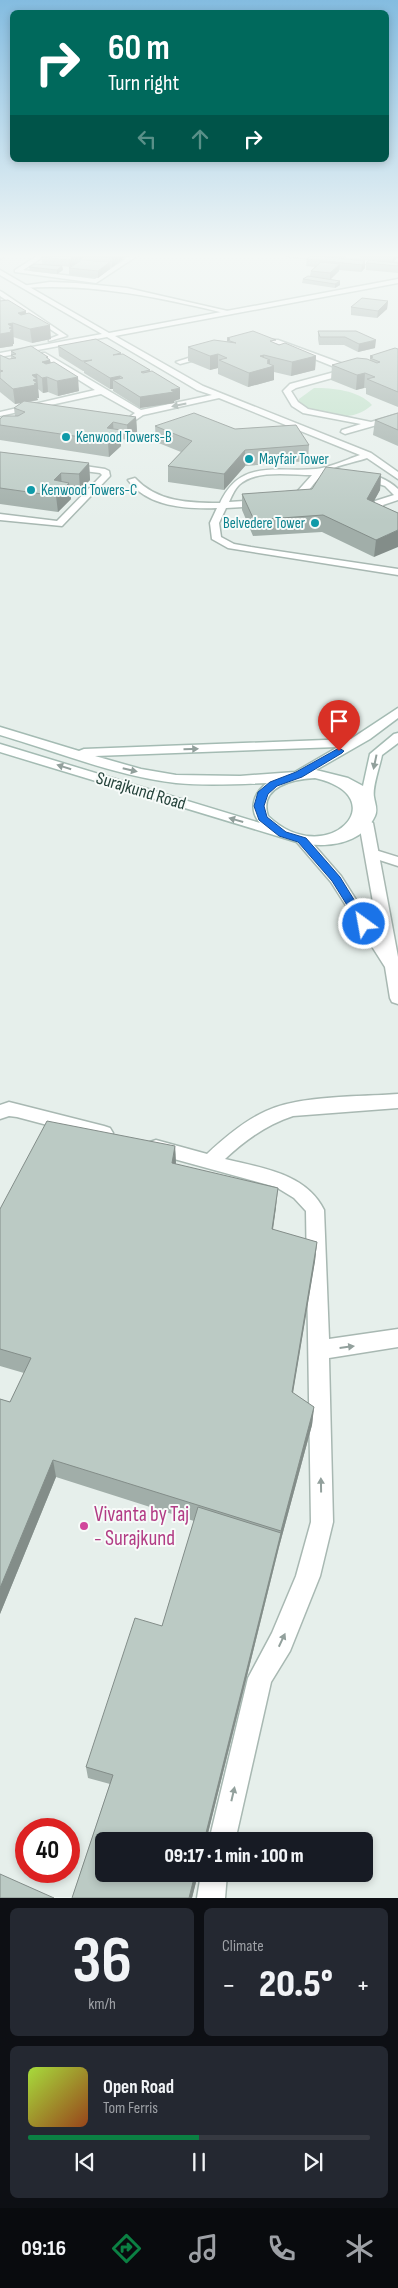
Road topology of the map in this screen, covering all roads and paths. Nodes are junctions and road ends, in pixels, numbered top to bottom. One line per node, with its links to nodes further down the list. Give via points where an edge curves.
1 (28, 345): 6 (street)
2 (56, 345): 9 (street)
3 (124, 345): 15 (street)
4 (285, 345): 13 (street)
5 (89, 347): 8 (street)
6 (0, 350)
7 (215, 352): 11 (street)
8 (45, 354): 10 (street); 14 (street)
9 (0, 355)
10 (0, 362)
11 (180, 362)
12 (357, 368): 13 (street)
13 (348, 370): 17 (street, via 288,388 295,404)
14 (102, 391): 16 (street); 19 (street)
15 (219, 396): 19 (street, one-way to 19); 22 (street)
16 (17, 410): 18 (street); 20 (street)
17 (306, 412): 22 (street); 24 (street)
18 (46, 413)
19 (140, 413): 23 (street, via 125,425)
20 (0, 414)
21 (398, 416): 24 (street)
22 (282, 419): 26 (street)
23 (110, 421)
24 (371, 424): 25 (street)
25 (345, 432)
26 (368, 455): 28 (street); 30 (street)
27 (65, 466): 34 (street, via 102,472 106,476 59,524)
28 (331, 467): 29 (street); 32 (street, via 382,480)
29 (320, 472): 33 (street, via 299,496 277,502); 33 (street, via 250,476 230,490)
30 (398, 476)
31 (132, 480): 33 (street, via 143,491 161,500)
32 (398, 496): 35 (street, via 378,503 377,507 380,514)
33 (222, 506): 36 (street, via 213,523 217,539 231,546)
34 (0, 517)
35 (398, 521)
36 (398, 572)
37 (398, 712): 40 (street, Surajkund Road)
38 (0, 731): 42 (street, Surajkund Road)
39 (398, 737): 44 (street, one-way to 44, via 376,754)
40 (352, 743): 42 (street, one-way to 40); 43 (street, Surajkund Road)
41 (0, 748): 46 (street, Surajkund Road, one-way to 41)
42 (72, 753): 43 (street, Surajkund Road, one-way to 43, via 163,778 215,780)
43 (293, 776): 44 (street, via 330,776 346,782); 46 (street, via 263,792 259,806 263,818)
44 (367, 798): 45 (street, via 370,811)
45 (366, 823): 47 (street, via 351,835 336,839); 48 (street)
46 (283, 834): 47 (street)
47 (302, 840): 50 (street, via 336,879)
48 (372, 853): 49 (street); 50 (street)
49 (398, 862)
50 (394, 971): 51 (street)
51 (398, 998)
52 (398, 1102): 56 (street, via 293,1109 256,1125)
53 (0, 1112): 54 (street, via 17,1110)
54 (119, 1137)
55 (137, 1142): 56 (street)
56 (211, 1161): 58 (street, via 298,1189 315,1210)
57 (398, 1338): 58 (street, one-way to 57)
58 (319, 1350): 59 (street, one-way to 58, via 260,1678 281,1642 308,1576 322,1522)
59 (224, 1832)
60 (213, 1882): 61 (street)
61 (211, 1898)

